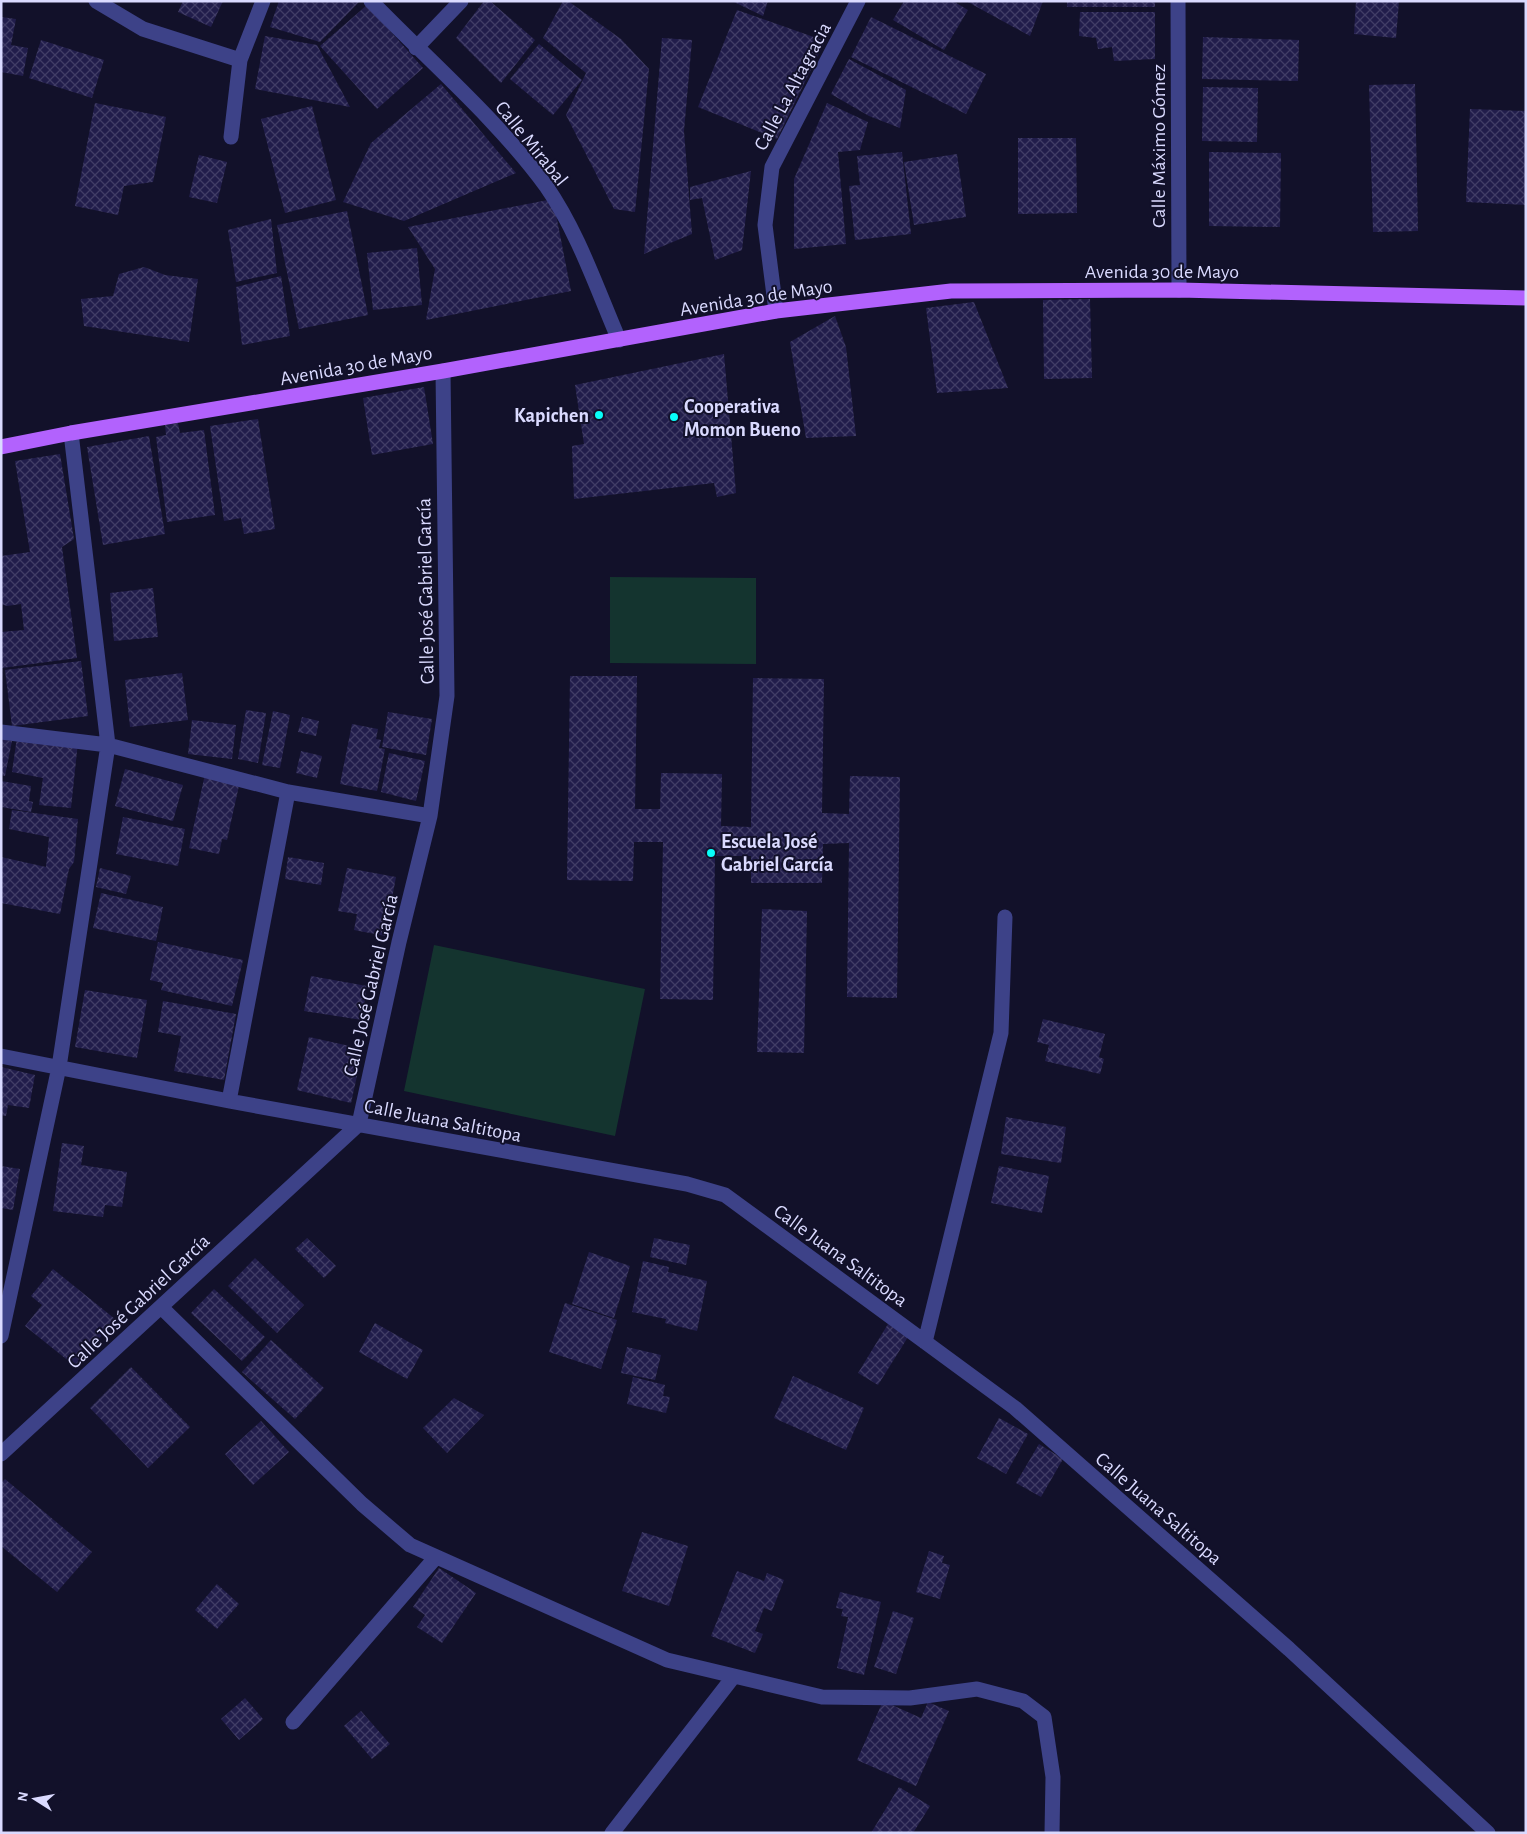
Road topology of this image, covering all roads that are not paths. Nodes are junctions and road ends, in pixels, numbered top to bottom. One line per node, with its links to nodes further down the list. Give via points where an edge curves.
1 (96, 1): 8 (street, via 143,29)
2 (263, 1): 8 (street)
3 (372, 1): 7 (street, Calle Mirabal)
4 (461, 1): 7 (street)
5 (858, 1): 12 (street, Calle La Altagracia, via 772,167 765,225)
6 (1178, 1): 10 (street, Calle Máximo Gómez)
7 (416, 48): 13 (street, Calle Mirabal, via 504,134 546,188 571,230)
8 (240, 60): 9 (street)
9 (231, 137)
10 (1179, 290): 11 (main road, Avenida 30 de Mayo); 12 (main road, Avenida 30 de Mayo, via 951,291)
11 (1526, 298)
12 (776, 311): 13 (main road, Avenida 30 de Mayo)
13 (619, 340): 14 (main road, Avenida 30 de Mayo)
14 (443, 371): 15 (main road, Avenida 30 de Mayo); 20 (street, Calle José Gabriel García, via 447,696)
15 (71, 433): 16 (main road, Avenida 30 de Mayo); 18 (street)
16 (1, 447)
17 (1, 732): 18 (street)
18 (108, 745): 19 (street); 23 (street)
19 (288, 792): 20 (street); 24 (street)
20 (430, 816): 25 (street, Calle José Gabriel García)
21 (1005, 917): 28 (street, via 1001,1033)
22 (1, 1056): 23 (street, Calle Juana Saltitopa)
23 (60, 1067): 24 (street, Calle Juana Saltitopa); 27 (street)
24 (229, 1101): 25 (street, Calle Juana Saltitopa)
25 (359, 1124): 26 (street, Calle José Gabriel García); 28 (street, Calle Juana Saltitopa, via 687,1184 725,1195)
26 (161, 1307): 29 (street, Calle José Gabriel García); 30 (street, via 362,1504 410,1545)
27 (1, 1336)
28 (925, 1342): 35 (street, Calle Juana Saltitopa, via 1015,1408 1289,1649)
29 (1, 1454)
30 (436, 1557): 31 (street, via 667,1660); 32 (street)
31 (734, 1676): 33 (street); 34 (street, via 822,1697 910,1698 977,1689 1023,1701 1044,1718 1053,1777)
32 (293, 1722)
33 (612, 1833)
34 (1052, 1833)
35 (1488, 1833)

